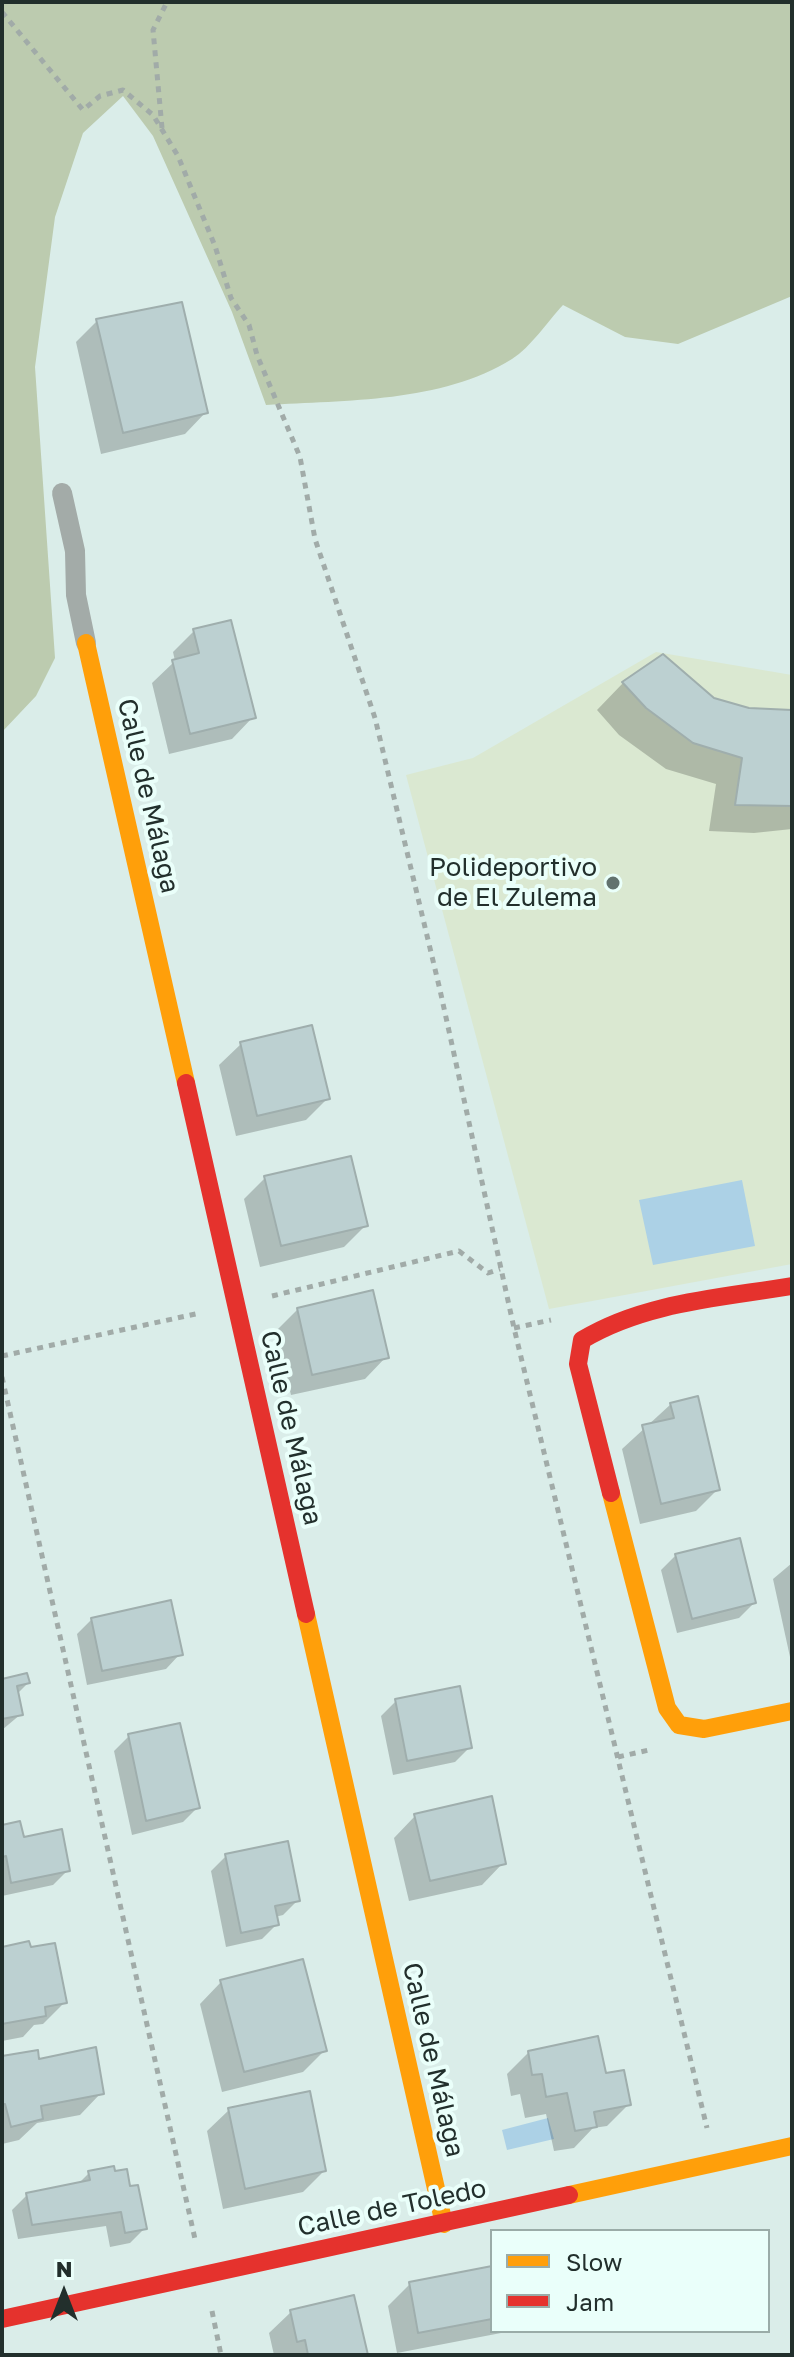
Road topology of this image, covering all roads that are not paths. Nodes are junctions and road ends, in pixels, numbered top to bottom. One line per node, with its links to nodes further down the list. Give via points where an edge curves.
1 (62, 493): 2 (lane)
2 (86, 643): 6 (street, Calle de Málaga)
3 (792, 1286): 4 (street, via 602,1325 582,1340 578,1364 667,1708 679,1725 704,1729)
4 (792, 1711)
5 (792, 2146): 6 (street, Calle de Toledo)
6 (444, 2224): 7 (street, Calle de Toledo)
7 (2, 2319)

